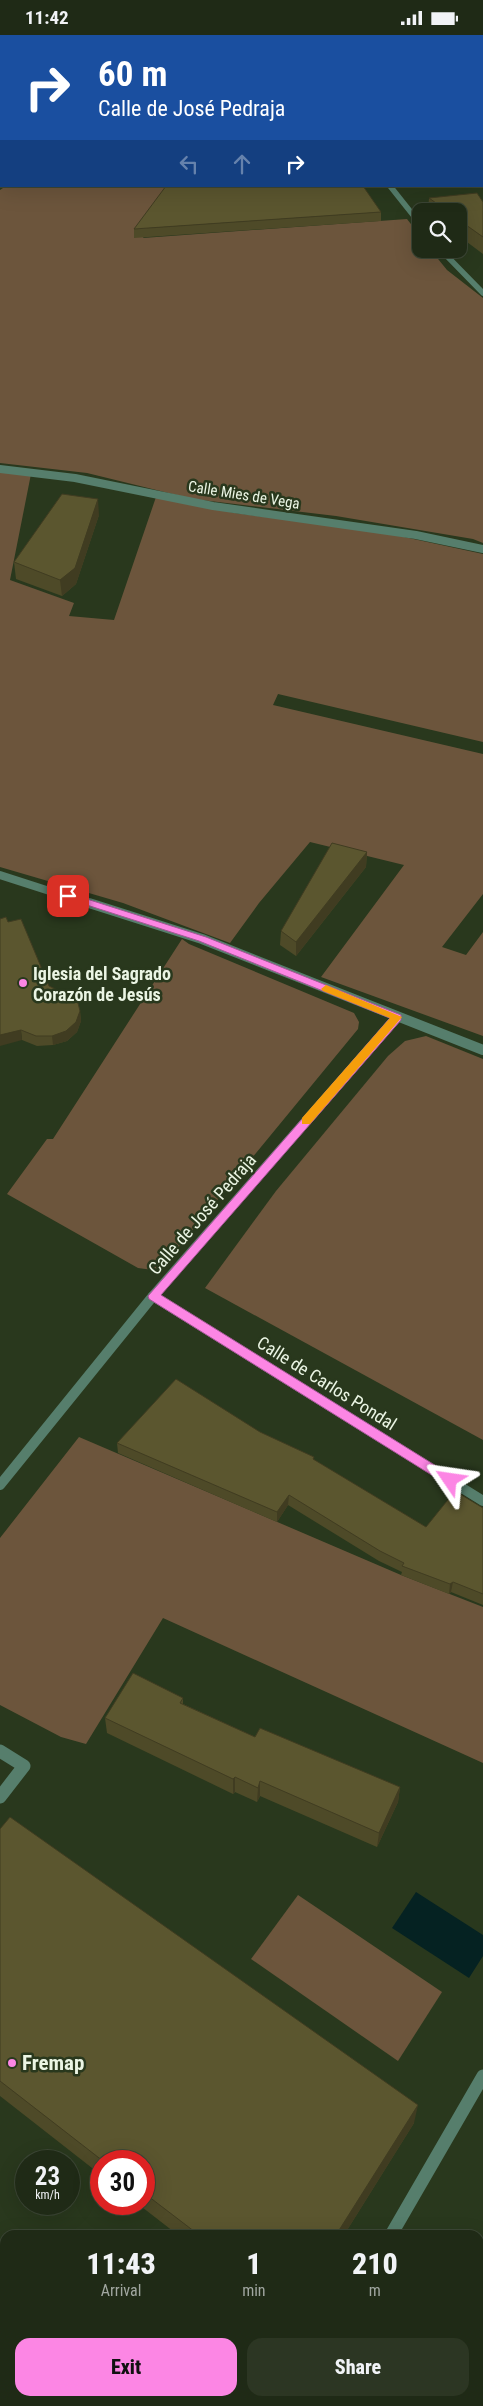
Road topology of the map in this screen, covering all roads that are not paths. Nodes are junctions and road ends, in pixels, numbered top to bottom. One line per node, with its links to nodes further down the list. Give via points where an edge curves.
1 (391, 187): 2 (street)
2 (412, 214)
3 (448, 258): 4 (street)
4 (483, 293)
5 (0, 469): 6 (street, Calle Mies de Vega, via 112,484 272,516 388,529)
6 (483, 549)
7 (0, 875): 8 (street, via 202,939)
8 (397, 1017): 9 (street); 10 (street, Calle de José Pedraja)
9 (483, 1050)
10 (153, 1296): 11 (street, Calle de José Pedraja); 12 (street, Calle de Carlos Pondal)
11 (0, 1485)
12 (483, 1501)
13 (0, 1751): 14 (street, via 24,1766)
14 (0, 1797)
15 (483, 2075): 16 (street)
16 (395, 2230)

